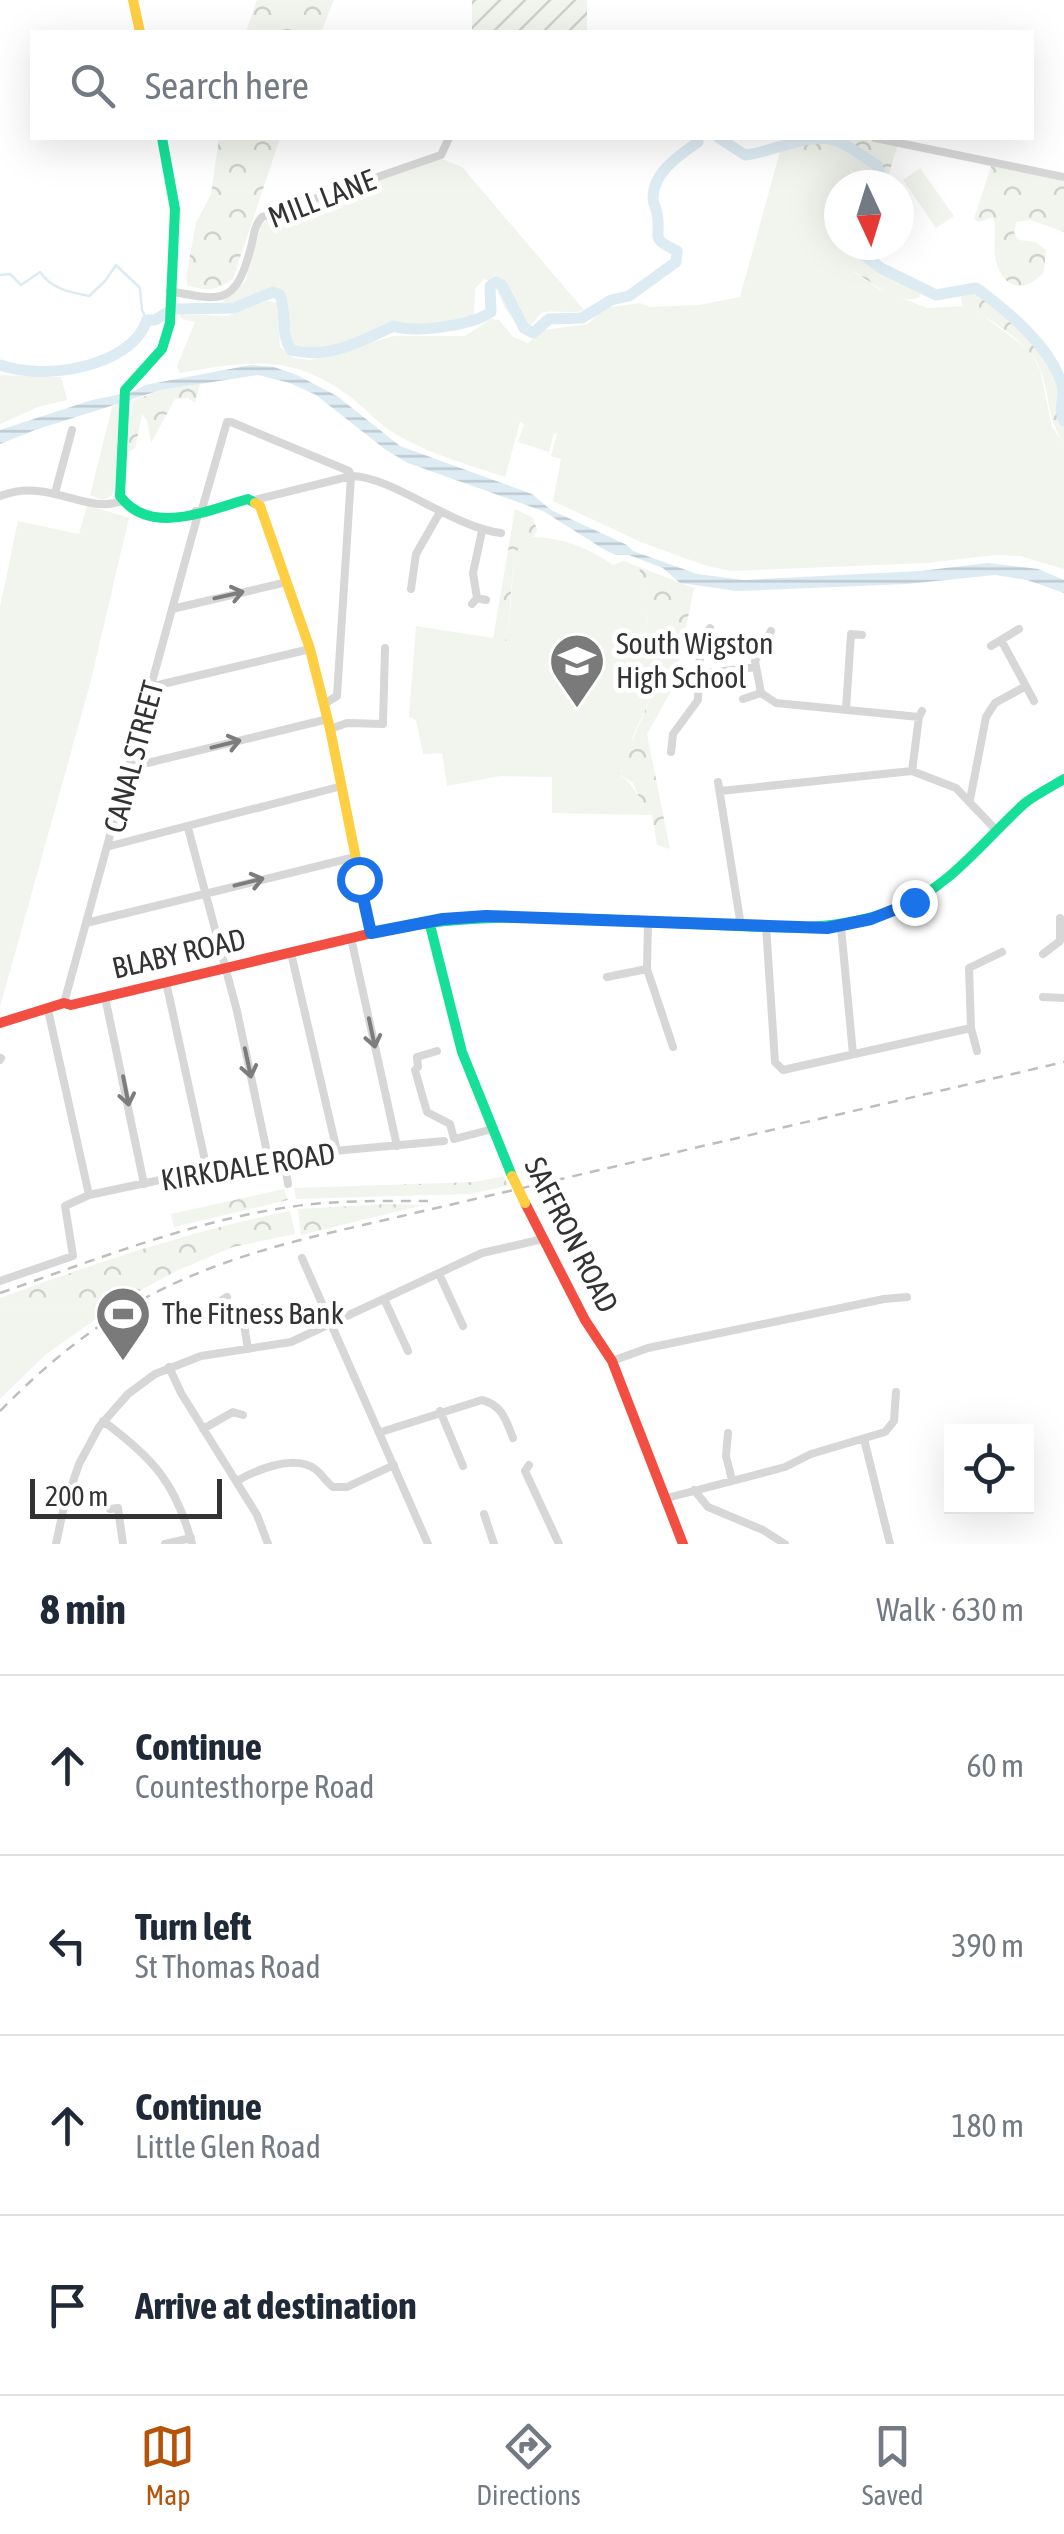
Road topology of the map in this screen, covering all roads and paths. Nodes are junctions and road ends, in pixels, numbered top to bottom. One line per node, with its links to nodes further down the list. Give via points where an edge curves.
1 (132, 0): 2 (main road)
2 (140, 30)
3 (162, 140): 7 (main road, via 175,209)
4 (448, 140): 7 (street, MILL LANE, via 441,154 262,218 240,282 221,297)
5 (885, 140): 6 (street)
6 (1064, 177)
7 (170, 291): 13 (main road, via 162,349 125,390)
8 (72, 430): 10 (street)
9 (352, 476): 12 (street); 14 (street, CANAL STREET, via 227,422); 15 (street); 37 (street, via 337,696)
10 (56, 493): 11 (street, via 26,489); 13 (street, via 106,505)
11 (0, 496)
12 (254, 500): 14 (main road); 18 (main road)
13 (122, 501): 14 (main road, via 152,519)
14 (199, 510): 21 (street, CANAL STREET)
15 (440, 512): 16 (street); 19 (street, via 416,554)
16 (482, 530): 17 (street); 20 (street, via 473,573)
17 (502, 533)
18 (287, 582): 21 (street, one-way to 18); 29 (main road)
19 (412, 588)
20 (478, 601)
21 (172, 609): 32 (street, CANAL STREET)
22 (710, 628): 31 (street)
23 (1019, 629): 26 (street)
24 (771, 630): 30 (street, via 756,654)
25 (862, 635): 38 (street, via 846,634)
26 (1000, 640): 27 (street); 33 (street)
27 (991, 646)
28 (385, 648): 39 (street, via 383,724)
29 (310, 649): 32 (street); 37 (main road)
30 (756, 668): 31 (street); 34 (street)
31 (699, 674): 40 (street, via 698,700 673,734)
32 (154, 686): 41 (street, CANAL STREET)
33 (1026, 686): 36 (street); 45 (street, via 995,703 986,717)
34 (761, 693): 35 (street); 38 (street, via 782,705)
35 (743, 699)
36 (1034, 701)
37 (324, 704): 39 (main road)
38 (846, 708): 42 (street, via 921,714)
39 (329, 724): 41 (street, one-way to 39); 44 (main road)
40 (671, 752)
41 (131, 768): 48 (street, CANAL STREET)
42 (912, 771): 45 (street, via 948,783); 56 (street, via 719,787)
43 (1064, 779): 47 (main road, BLABY ROAD)
44 (342, 786): 46 (street); 49 (main road)
45 (970, 800): 47 (street)
46 (188, 828): 48 (street); 50 (street)
47 (996, 830): 58 (main road, BLABY ROAD, via 927,894)
48 (110, 846): 54 (street, CANAL STREET)
49 (355, 858): 50 (street, one-way to 49); 59 (main road)
50 (206, 894): 54 (street); 68 (street)
51 (1060, 918): 62 (street)
52 (429, 921): 53 (main road, BLABY ROAD, via 486,916); 55 (main road, BLABY ROAD); 61 (main road, SAFFRON ROAD)
53 (648, 922): 56 (main road, BLABY ROAD); 69 (street)
54 (86, 923): 75 (street, CANAL STREET)
55 (408, 924): 59 (main road, BLABY ROAD); 61 (main road)
56 (741, 926): 57 (main road, BLABY ROAD)
57 (766, 926): 58 (main road, BLABY ROAD); 82 (street, via 778,1069)
58 (841, 926): 82 (street)
59 (371, 933): 60 (main road, BLABY ROAD)
60 (351, 938): 64 (main road, BLABY ROAD); 85 (street, one-way to 85)
61 (433, 940): 83 (main road, SAFFRON ROAD)
62 (1062, 940): 65 (street)
63 (1002, 952): 67 (street)
64 (292, 953): 68 (main road, BLABY ROAD); 86 (street)
65 (1043, 954)
66 (958, 964): 67 (street)
67 (969, 968): 78 (street)
68 (226, 969): 71 (main road, BLABY ROAD); 88 (street, one-way to 88)
69 (647, 969): 70 (street); 79 (street)
70 (607, 977)
71 (166, 982): 73 (main road, BLABY ROAD); 89 (street)
72 (1043, 997): 74 (street)
73 (105, 998): 75 (main road, BLABY ROAD); 90 (street, one-way to 90)
74 (1064, 998)
75 (64, 1003): 76 (main road, BLABY ROAD)
76 (48, 1010): 77 (main road, BLABY ROAD); 92 (street)
77 (0, 1023)
78 (971, 1028): 81 (street); 82 (street)
79 (673, 1047)
80 (437, 1051): 83 (street, via 416,1057 426,1112 450,1124 454,1139)
81 (976, 1052)
82 (852, 1054)
83 (489, 1130): 93 (main road, SAFFRON ROAD, bridge)
84 (444, 1141): 85 (street, KIRKDALE ROAD)
85 (397, 1146): 86 (street, KIRKDALE ROAD)
86 (337, 1152): 87 (street, KIRKDALE ROAD)
87 (283, 1155): 88 (street, KIRKDALE ROAD); 91 (street)
88 (268, 1157): 89 (street, KIRKDALE ROAD)
89 (208, 1170): 90 (street, KIRKDALE ROAD)
90 (144, 1184): 92 (street, KIRKDALE ROAD)
91 (288, 1184)
92 (89, 1195): 95 (street, KIRKDALE ROAD, via 68,1203 64,1214)
93 (543, 1239): 97 (street, via 482,1253); 108 (main road, SAFFRON ROAD)
94 (87, 1252): 95 (street)
95 (73, 1256): 98 (street)
96 (302, 1258): 104 (street)
97 (440, 1276): 101 (street); 105 (street)
98 (0, 1281)
99 (227, 1297): 102 (street, via 222,1315)
100 (906, 1298): 108 (street, via 648,1348)
101 (385, 1301): 104 (street); 107 (street)
102 (242, 1312): 103 (street, via 264,1308); 106 (street)
103 (268, 1317)
104 (333, 1326): 106 (street, via 282,1345); 119 (street)
105 (463, 1326)
106 (248, 1349): 109 (street)
107 (408, 1351)
108 (612, 1361): 129 (main road, SAFFRON ROAD)
109 (168, 1366): 117 (street); 118 (street)
110 (495, 1392): 113 (street)
111 (896, 1392): 122 (street, via 888,1430)
112 (235, 1402): 115 (street)
113 (491, 1402): 114 (street); 121 (street)
114 (440, 1411): 119 (street); 123 (street)
115 (233, 1412): 116 (street); 118 (street)
116 (243, 1415)
117 (103, 1421): 132 (street, via 160,1470); 134 (street, via 79,1464)
118 (203, 1429): 127 (street)
119 (381, 1432): 124 (street)
120 (728, 1434): 126 (street)
121 (514, 1438)
122 (864, 1439): 126 (street); 143 (street)
123 (464, 1460)
124 (394, 1465): 127 (street, via 342,1488 312,1467 290,1464); 133 (street)
125 (528, 1465): 140 (street, via 529,1488)
126 (732, 1480): 128 (street)
127 (237, 1482): 137 (street)
128 (694, 1490): 129 (street); 142 (street, via 708,1507)
129 (667, 1498): 141 (main road, SAFFRON ROAD)
130 (110, 1509): 135 (street, via 118,1508)
131 (483, 1520): 139 (street)
132 (192, 1541): 136 (street)
133 (427, 1541): 138 (street)
134 (56, 1544)
135 (122, 1544)
136 (165, 1544)
137 (268, 1544)
138 (413, 1544)
139 (494, 1544)
140 (560, 1544)
141 (683, 1544)
142 (785, 1544)
143 (890, 1544)

